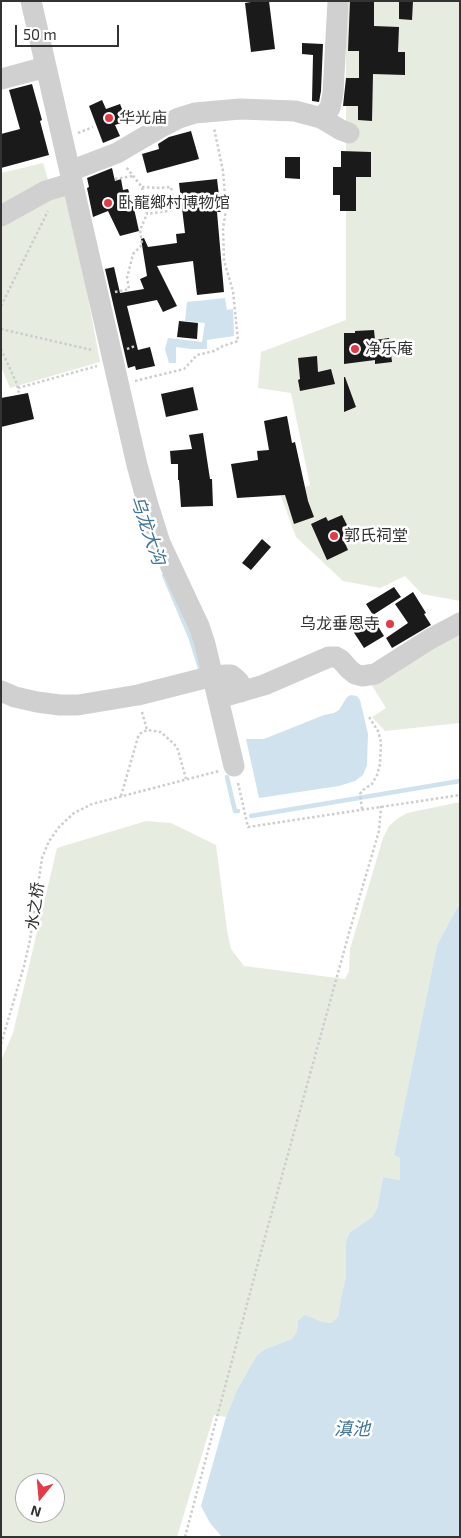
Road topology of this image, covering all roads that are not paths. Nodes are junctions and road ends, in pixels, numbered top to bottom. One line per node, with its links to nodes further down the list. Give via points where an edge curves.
1 (31, 1): 3 (street)
2 (338, 1): 5 (street, via 333,93 330,108)
3 (46, 67): 4 (street); 7 (street)
4 (1, 79)
5 (321, 118): 6 (street); 7 (street, via 276,110 195,113 178,118)
6 (349, 133)
7 (67, 180): 8 (street); 10 (street, via 106,359 119,387 148,505 160,543 199,626)
8 (1, 216)
9 (460, 623): 12 (street, via 375,674 355,674 336,657)
10 (213, 676): 11 (street, via 138,695 78,705 37,702); 12 (street, via 231,675 239,682); 13 (street)
11 (1, 690)
12 (241, 692): 13 (street)
13 (219, 698): 14 (street)
14 (234, 766)

